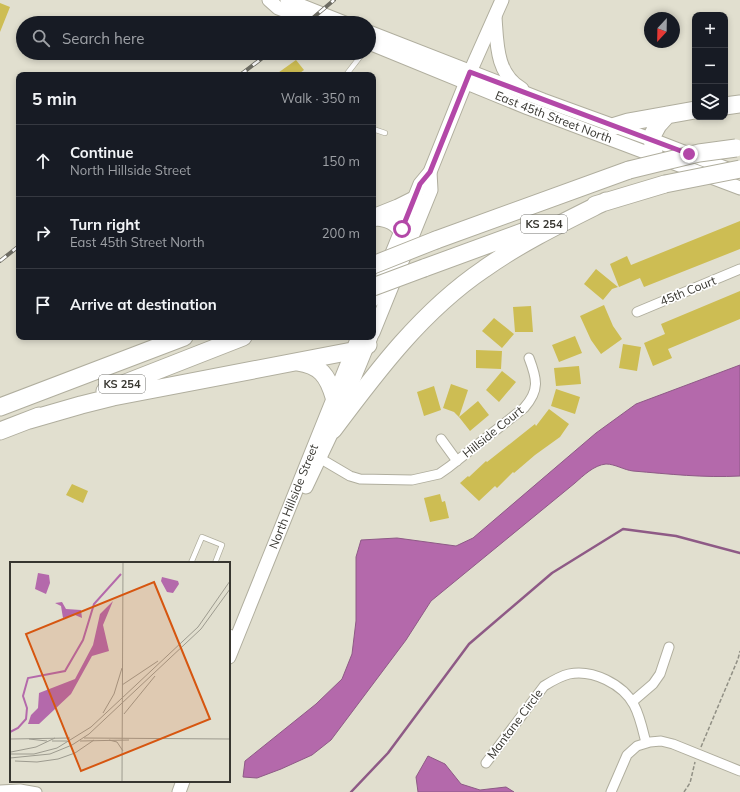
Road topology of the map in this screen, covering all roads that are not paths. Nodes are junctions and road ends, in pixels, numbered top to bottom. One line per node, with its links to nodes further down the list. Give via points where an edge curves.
1 (269, 0): 4 (main road, via 278,8)
2 (287, 0): 5 (main road)
3 (502, 0): 6 (main road)
4 (299, 16)
5 (327, 16)
6 (495, 16): 11 (main road); 12 (main road, via 500,63 506,75 517,86)
7 (376, 35): 11 (main road, East 45th Street North)
8 (376, 46): 11 (main road, East 45th Street North)
9 (358, 60): 10 (lane)
10 (348, 72)
11 (467, 78): 12 (main road, East 45th Street North); 20 (main road, East 45th Street North, via 528,108); 23 (main road)
12 (542, 100): 17 (main road, East 45th Street North)
13 (740, 104): 14 (highway)
14 (728, 106)
15 (692, 111): 16 (highway)
16 (667, 115): 17 (highway); 20 (highway, via 658,124 652,136)
17 (616, 126): 20 (main road, East 45th Street North)
18 (376, 130): 19 (lane)
19 (385, 133)
20 (654, 147): 24 (main road, East 45th Street North); 25 (main road, East 45th Street North)
21 (738, 148): 31 (highway, KS 254, bridge, via 692,154 629,170)
22 (740, 169): 27 (highway, KS 254, bridge, via 665,184)
23 (430, 172): 26 (main road, via 420,184); 30 (main road, via 432,190)
24 (740, 174)
25 (740, 188)
26 (414, 200): 28 (highway); 30 (main road)
27 (606, 201): 33 (highway, KS 254, bridge); 47 (highway, via 519,246 453,293 390,355)
28 (376, 217)
29 (376, 217): 30 (highway, via 386,217 396,223)
30 (406, 235): 34 (main road); 36 (main road)
31 (376, 264)
32 (740, 269): 35 (street, 45th Court)
33 (376, 286)
34 (376, 294)
35 (637, 312)
36 (376, 313)
37 (154, 340): 43 (highway, via 42,385)
38 (176, 340): 43 (highway, KS 254)
39 (235, 340): 46 (highway, KS 254)
40 (365, 341): 42 (highway); 44 (main road, North Hillside Street); 47 (main road)
41 (528, 358): 51 (street, Hillside Court, via 536,380 530,401)
42 (298, 362): 44 (highway, via 319,370 330,384); 46 (highway, via 120,396)
43 (26, 396): 45 (highway, KS 254)
44 (334, 396): 50 (main road, North Hillside Street)
45 (0, 407)
46 (29, 420): 48 (highway, KS 254)
47 (333, 430): 50 (main road)
48 (0, 431)
49 (441, 439): 51 (street, Hillside Court)
50 (315, 456): 51 (street, Hillside Court, via 350,476 372,480 412,480 426,477 439,474); 54 (main road)
51 (458, 461)
52 (191, 562): 53 (lane, via 202,537 222,546)
53 (215, 562)
54 (233, 635): 56 (main road)
55 (669, 647): 57 (street, via 660,674 653,684)
56 (230, 652)
57 (632, 702): 58 (street, Mantane Circle); 59 (street, Mantane Circle, via 620,688 597,676 582,673 556,679 544,686)
58 (646, 743): 60 (street, via 667,742); 65 (street, via 627,755)
59 (486, 763)
60 (740, 771)
61 (183, 782): 64 (main road)
62 (0, 790): 63 (street, via 20,789)
63 (37, 792)
64 (179, 792)
65 (611, 792)

